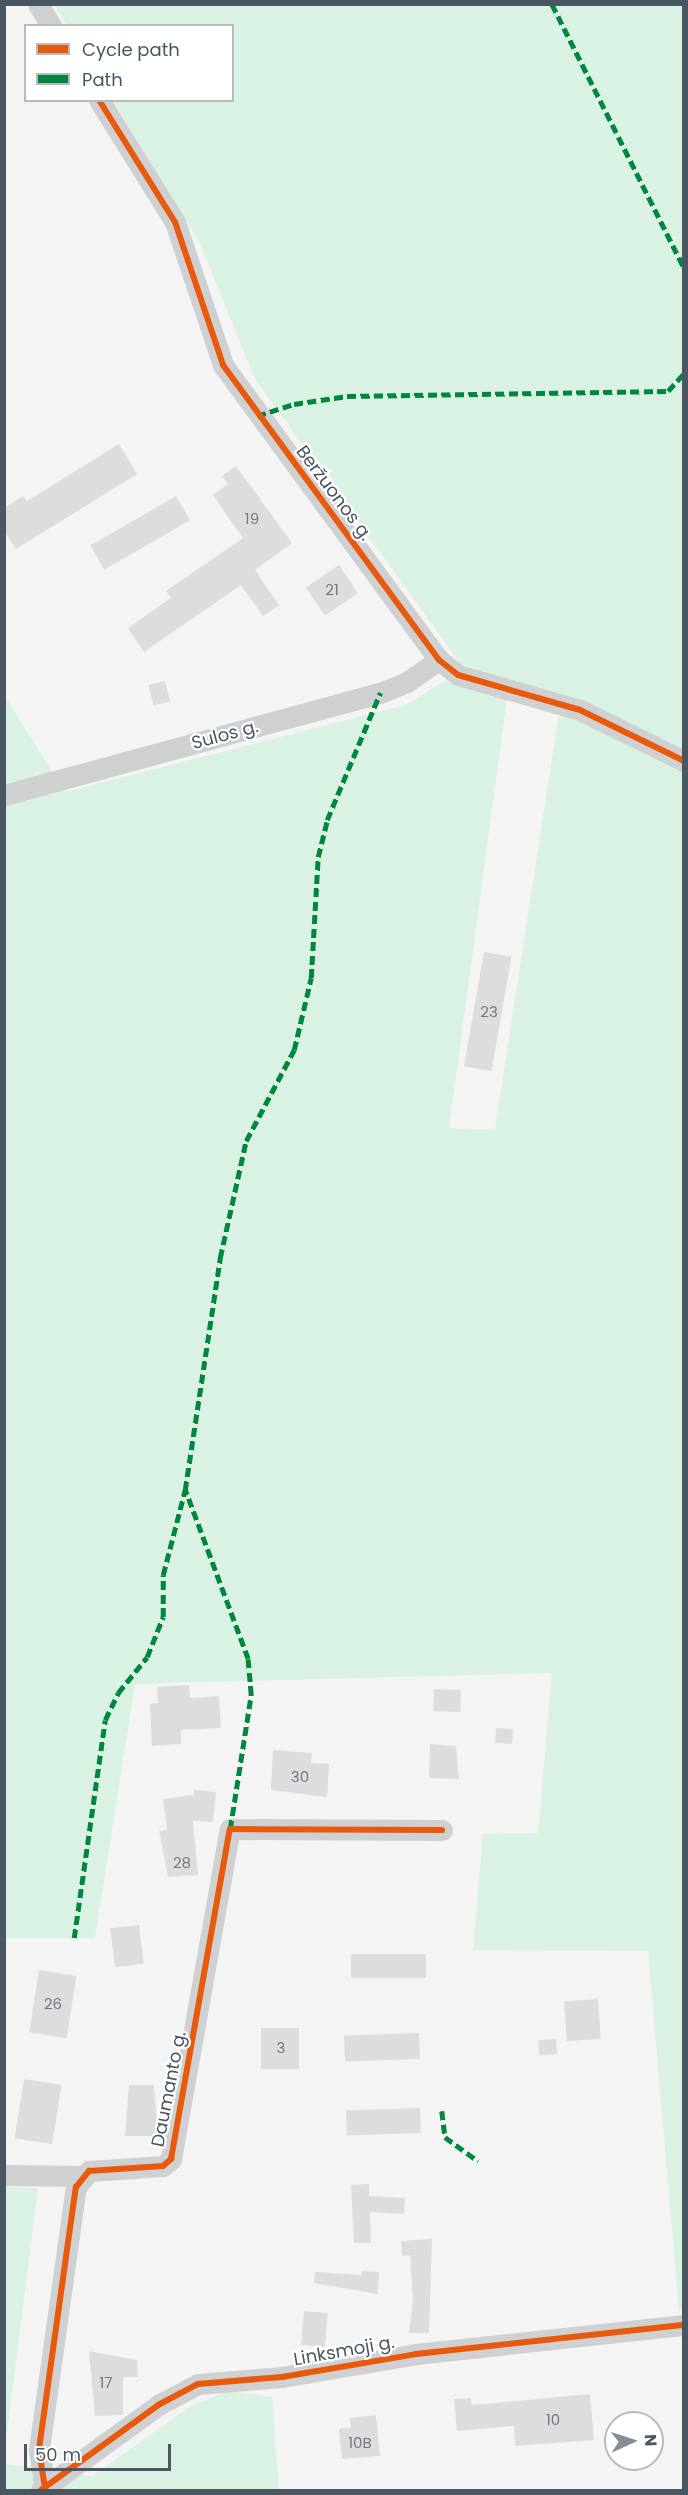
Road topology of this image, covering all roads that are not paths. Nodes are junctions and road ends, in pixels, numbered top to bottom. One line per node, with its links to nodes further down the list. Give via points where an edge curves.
1 (38, 4): 2 (street)
2 (50, 24)
3 (100, 102): 4 (street, Beržuonos g., via 175,222 223,365)
4 (439, 660): 5 (street, Beržuonos g., via 458,675 580,710); 6 (street, Sulos g., via 407,682 380,693)
5 (684, 761)
6 (4, 795)
7 (442, 1830): 9 (street, Daumanto g., via 230,1829 171,2159 163,2166)
8 (4, 2175): 9 (street)
9 (81, 2176): 11 (street, via 39,2449)
10 (684, 2325): 11 (street, Linksmoji g., via 416,2354 282,2377 198,2384 160,2404)
11 (43, 2489)

